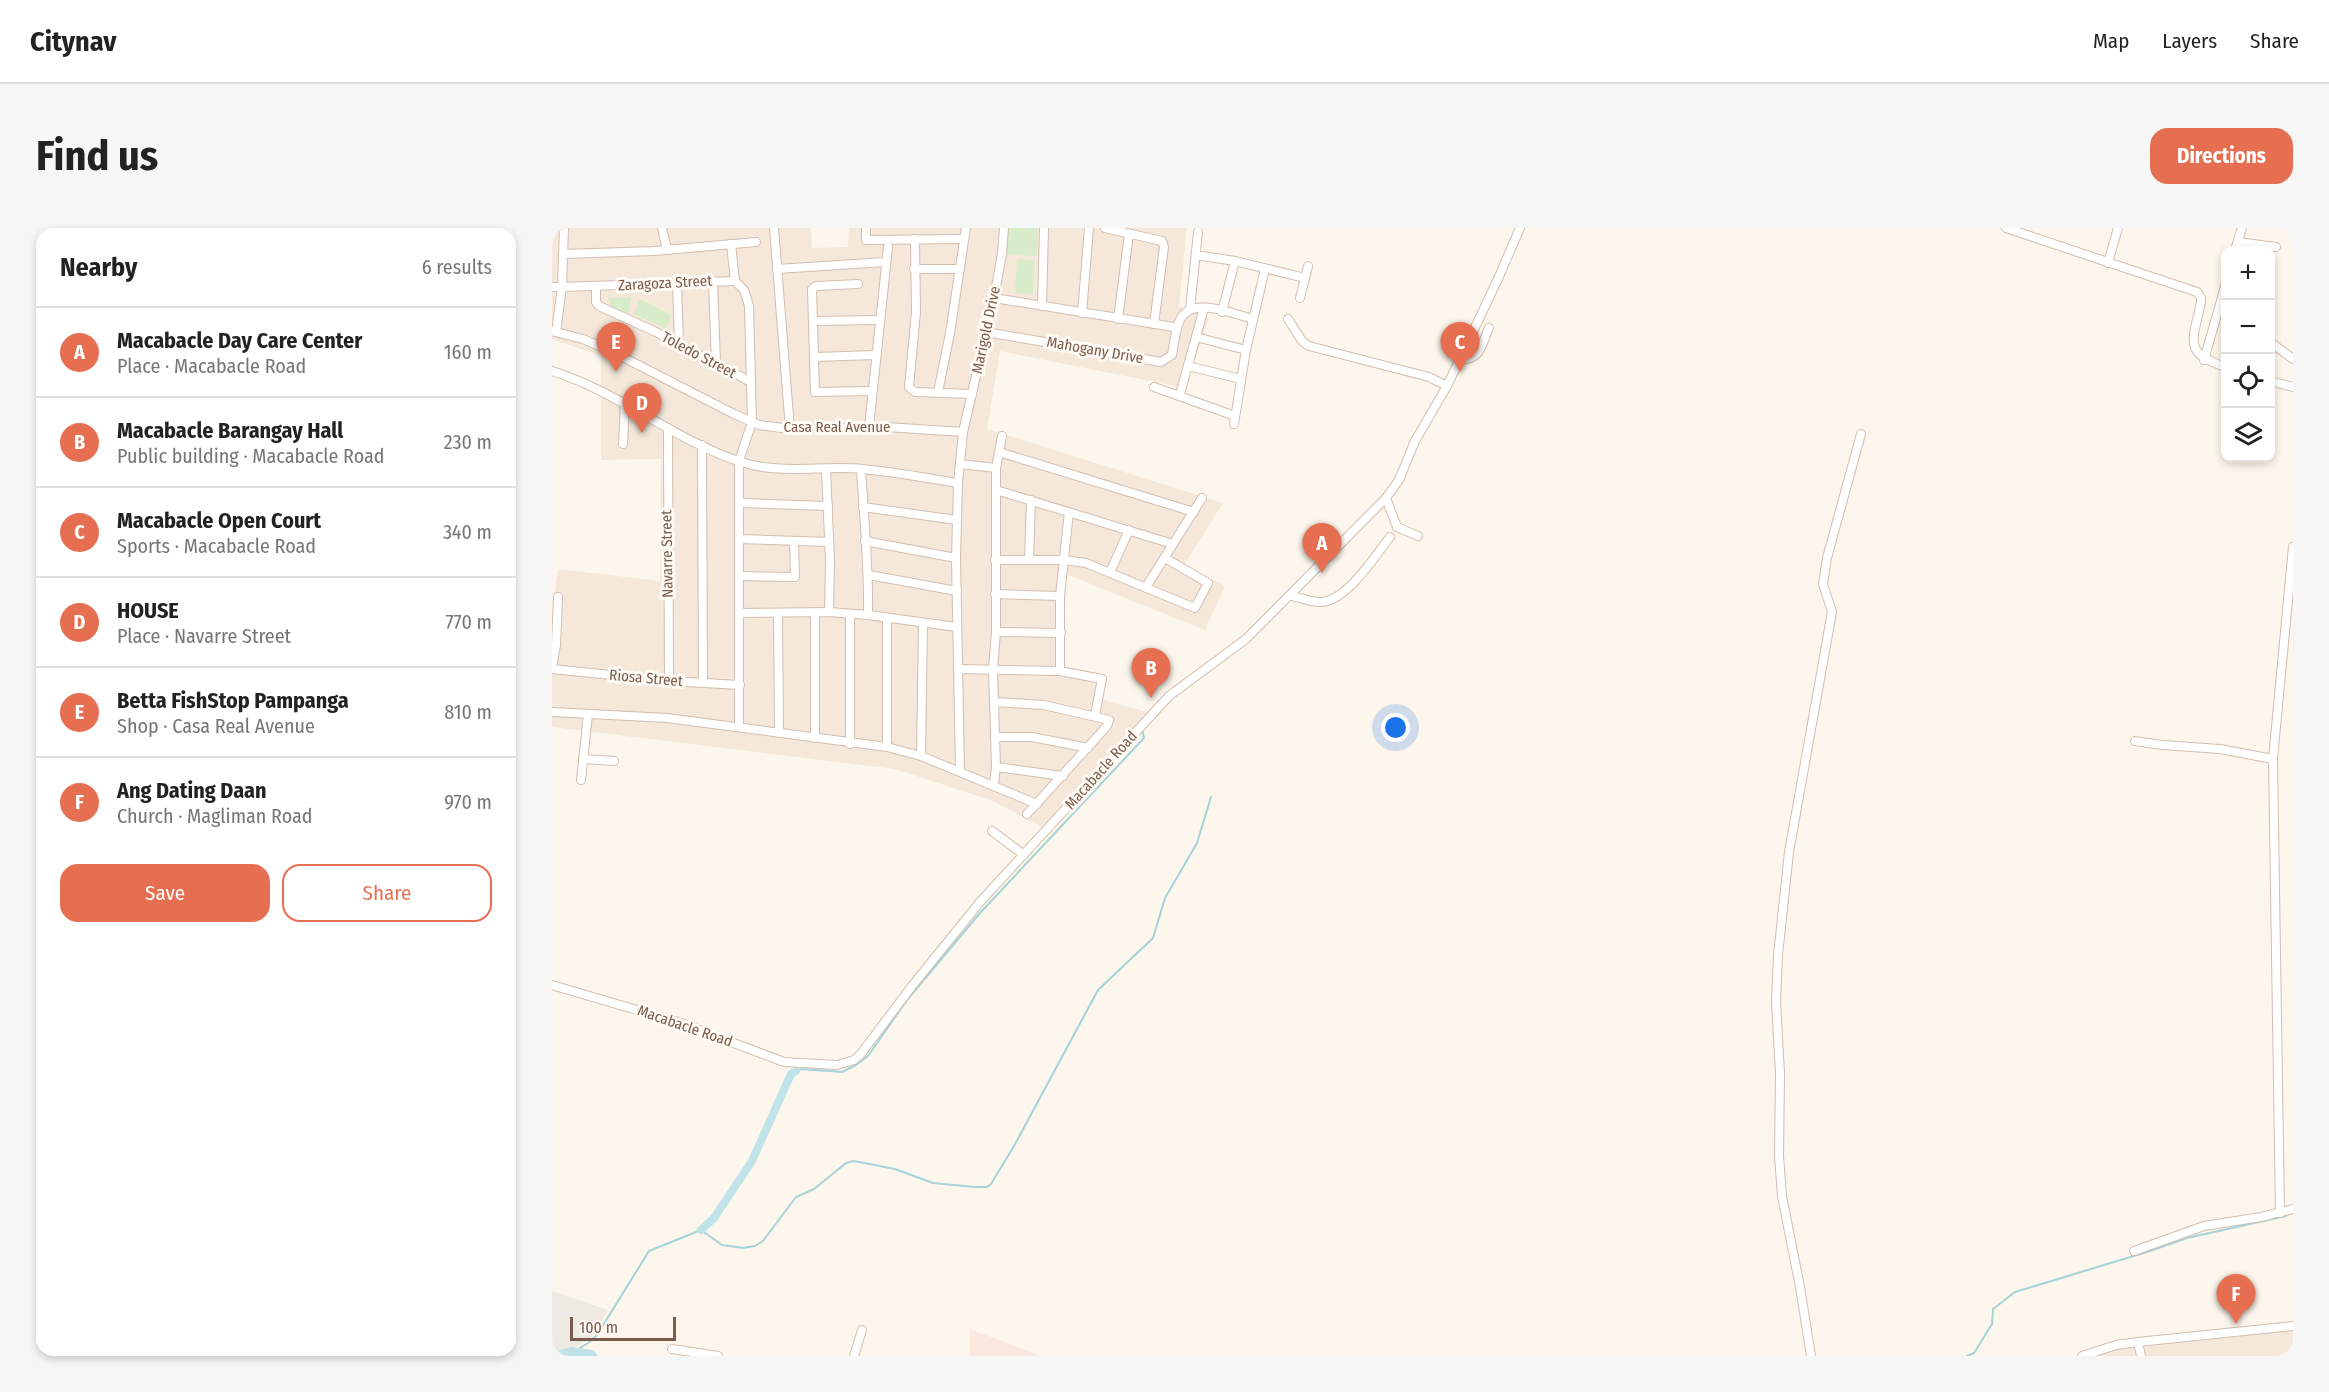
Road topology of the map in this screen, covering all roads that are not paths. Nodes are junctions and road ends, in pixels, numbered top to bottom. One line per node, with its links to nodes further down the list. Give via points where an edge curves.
1 (564, 228): 26 (street)
2 (662, 228): 25 (street)
3 (774, 228): 33 (street)
4 (866, 228): 17 (street, via 866,240)
5 (966, 228): 18 (street)
6 (1004, 228): 44 (street, Marigold Drive)
7 (1044, 228): 47 (street)
8 (1089, 228): 51 (street)
9 (1105, 228): 16 (street)
10 (1520, 228): 69 (street, Macabacle Road)
11 (2006, 228): 15 (street)
12 (2118, 228): 30 (street)
13 (2242, 228): 20 (street)
14 (1198, 232): 27 (street)
15 (2035, 232): 30 (street)
16 (1129, 234): 52 (street); 57 (street, via 1162,241 1164,247)
17 (915, 239): 18 (street); 34 (street)
18 (963, 240): 35 (street)
19 (756, 242): 21 (street)
20 (2238, 242): 22 (street); 24 (street)
21 (731, 244): 25 (street); 37 (street)
22 (2236, 246)
23 (888, 247): 29 (street)
24 (2276, 247)
25 (667, 249): 26 (street)
26 (563, 254): 42 (street)
27 (1196, 255): 28 (street); 49 (street)
28 (1235, 261): 32 (street); 50 (street)
29 (885, 262): 33 (street); 55 (street)
30 (2108, 263): 70 (street, via 2200,295 2193,346)
31 (1308, 266): 36 (street)
32 (1265, 268): 36 (street); 53 (street)
33 (777, 269): 89 (street)
34 (914, 269): 35 (street); 82 (street, via 916,312 909,387 915,392)
35 (960, 269): 82 (street)
36 (1305, 278): 45 (street)
37 (735, 280): 38 (street, Zaragoza Street); 76 (street, via 744,290 749,306)
38 (713, 281): 39 (street, Zaragoza Street); 71 (street)
39 (677, 283): 43 (street, Zaragoza Street); 63 (street)
40 (858, 284): 56 (street, via 813,286)
41 (552, 287): 42 (street, Zaragoza Street)
42 (562, 287): 43 (street, Zaragoza Street); 60 (street)
43 (596, 287): 63 (street, Toledo Street, via 599,306)
44 (994, 298): 47 (street); 61 (street, Marigold Drive)
45 (1300, 298)
46 (2221, 300): 70 (street)
47 (1042, 306): 51 (street)
48 (1204, 308): 49 (street); 50 (street); 62 (street)
49 (1190, 309): 61 (street, Mahogany Drive, via 1179,320 1172,355 1161,362)
50 (1222, 312): 53 (street)
51 (1082, 313): 52 (street)
52 (1118, 319): 57 (street)
53 (1253, 319): 65 (street)
54 (1288, 319): 78 (street, via 1309,346 1429,377)
55 (880, 320): 56 (street); 66 (street)
56 (813, 321): 67 (street)
57 (1154, 324): 58 (street)
58 (1174, 327)
59 (1489, 328): 69 (street, via 1476,356)
60 (554, 332): 86 (street, Casa Real Avenue, via 609,350)
61 (986, 332): 83 (street, Marigold Drive)
62 (1196, 337): 65 (street); 73 (street)
63 (679, 344): 71 (street, Toledo Street)
64 (2275, 345): 68 (street)
65 (1246, 350): 75 (street)
66 (875, 355): 67 (street); 81 (street)
67 (815, 357): 81 (street, via 815,392)
68 (2293, 358)
69 (1459, 359): 78 (street, Macabacle Road)
70 (2204, 360): 72 (street)
71 (716, 364): 76 (street, Toledo Street)
72 (2221, 365)
73 (1188, 366): 75 (street); 84 (street)
74 (552, 371): 85 (street)
75 (1241, 379): 84 (street, via 1234,420)
76 (752, 382): 86 (street)
77 (2275, 382): 80 (street)
78 (1447, 386): 104 (street, Macabacle Road)
79 (1154, 387): 84 (street)
80 (2293, 387)
81 (872, 391): 87 (street)
82 (938, 392): 83 (street)
83 (972, 394): 90 (street, Marigold Drive)
84 (1180, 394)
85 (625, 404): 88 (street); 93 (street)
86 (752, 422): 89 (street, Casa Real Avenue); 96 (street)
87 (869, 427): 89 (street, Casa Real Avenue); 90 (street, Casa Real Avenue)
88 (668, 428): 94 (street); 150 (street, Navarre Street)
89 (790, 429)
90 (963, 432): 97 (street, Marigold Drive)
91 (1861, 434): 188 (street, via 1827,558 1823,585 1832,612 1789,852 1778,955 1782,1196)
92 (1002, 436): 95 (street)
93 (623, 444)
94 (702, 445): 96 (street); 151 (street)
95 (999, 452): 98 (street); 110 (street)
96 (739, 461): 99 (street, via 784,470); 106 (street)
97 (960, 464): 98 (street); 101 (street, Marigold Drive)
98 (996, 468): 102 (street)
99 (826, 469): 100 (street); 107 (street)
100 (861, 469): 101 (street); 108 (street)
101 (958, 483): 111 (street, Marigold Drive)
102 (996, 490): 105 (street); 124 (street)
103 (1202, 498): 110 (street)
104 (1386, 498): 113 (street, via 1397,527); 133 (street, Macabacle Road)
105 (1031, 500): 109 (street); 123 (street)
106 (739, 503): 107 (street); 115 (street)
107 (828, 506): 118 (street)
108 (863, 507): 111 (street); 117 (street)
109 (1069, 512): 112 (street); 125 (street)
110 (1194, 512): 119 (street)
111 (957, 520): 121 (street, Marigold Drive)
112 (1129, 530): 119 (street); 126 (street)
113 (1418, 536)
114 (1390, 537): 133 (street, via 1345,592 1318,602)
115 (739, 539): 116 (street); 128 (street)
116 (794, 541): 118 (street); 128 (street, via 795,577)
117 (865, 541): 121 (street); 127 (street)
118 (829, 542): 135 (street)
119 (1173, 544): 122 (street)
120 (2293, 547): 167 (street)
121 (956, 558): 130 (street, Marigold Drive)
122 (1165, 558): 129 (street); 129 (street, via 1208,583 1199,604 1189,607)
123 (1029, 559): 124 (street); 125 (street)
124 (995, 560): 131 (street)
125 (1064, 560): 126 (street); 132 (street)
126 (1110, 572): 129 (street)
127 (869, 575): 130 (street); 140 (street)
128 (739, 576): 136 (street)
129 (1146, 587)
130 (957, 591): 143 (street, Marigold Drive)
131 (995, 594): 132 (street); 144 (street)
132 (1060, 596): 145 (street)
133 (1291, 596): 177 (street, Macabacle Road, via 1246,639 1169,696)
134 (558, 597): 146 (street)
135 (829, 612): 138 (street); 139 (street)
136 (739, 613): 137 (street); 152 (street)
137 (778, 613): 138 (street); 158 (street)
138 (815, 613): 160 (street)
139 (850, 614): 140 (street); 162 (street)
140 (868, 615): 141 (street)
141 (887, 618): 142 (street); 163 (street)
142 (923, 622): 143 (street); 165 (street)
143 (957, 627): 147 (street, Marigold Drive)
144 (996, 632): 145 (street); 148 (street)
145 (1061, 633): 149 (street)
146 (552, 668): 150 (street, Riosa Street)
147 (958, 669): 148 (street); 170 (street, Marigold Drive)
148 (993, 669): 149 (street); 153 (street)
149 (1060, 671): 156 (street, via 1102,679)
150 (669, 681): 151 (street, Riosa Street)
151 (703, 684): 152 (street, Riosa Street)
152 (740, 685): 157 (street)
153 (995, 702): 156 (street, via 1044,705); 159 (street)
154 (552, 712): 155 (street)
155 (588, 714): 157 (street); 166 (street)
156 (1095, 715): 164 (street, via 1109,723)
157 (739, 727): 158 (street)
158 (779, 733): 160 (street)
159 (995, 736): 164 (street, via 1032,737); 169 (street)
160 (814, 738): 162 (street)
161 (2136, 741): 167 (street, via 2220,749)
162 (850, 744): 163 (street)
163 (887, 747): 165 (street)
164 (1088, 748): 171 (street)
165 (921, 756): 170 (street)
166 (583, 759): 168 (street); 172 (street)
167 (2273, 759): 180 (street)
168 (614, 761)
169 (996, 767): 171 (street); 173 (street)
170 (960, 771): 173 (street)
171 (1063, 776): 174 (street)
172 (581, 780)
173 (993, 784): 174 (street)
174 (1037, 804): 175 (street)
175 (1027, 814)
176 (992, 831): 177 (street)
177 (1024, 855): 178 (street, Macabacle Road, via 980,902 866,1050 848,1062 837,1065 779,1061 681,1023)
178 (552, 985)
179 (2293, 1209): 180 (street)
180 (2280, 1213): 181 (street, via 2204,1226)
181 (2134, 1251)
182 (2293, 1326): 184 (street)
183 (862, 1330): 187 (street)
184 (2138, 1342): 189 (street); 190 (street)
185 (672, 1349): 186 (street)
186 (718, 1356)
187 (854, 1356)
188 (1811, 1356)
189 (2082, 1356)
190 (2141, 1356)

